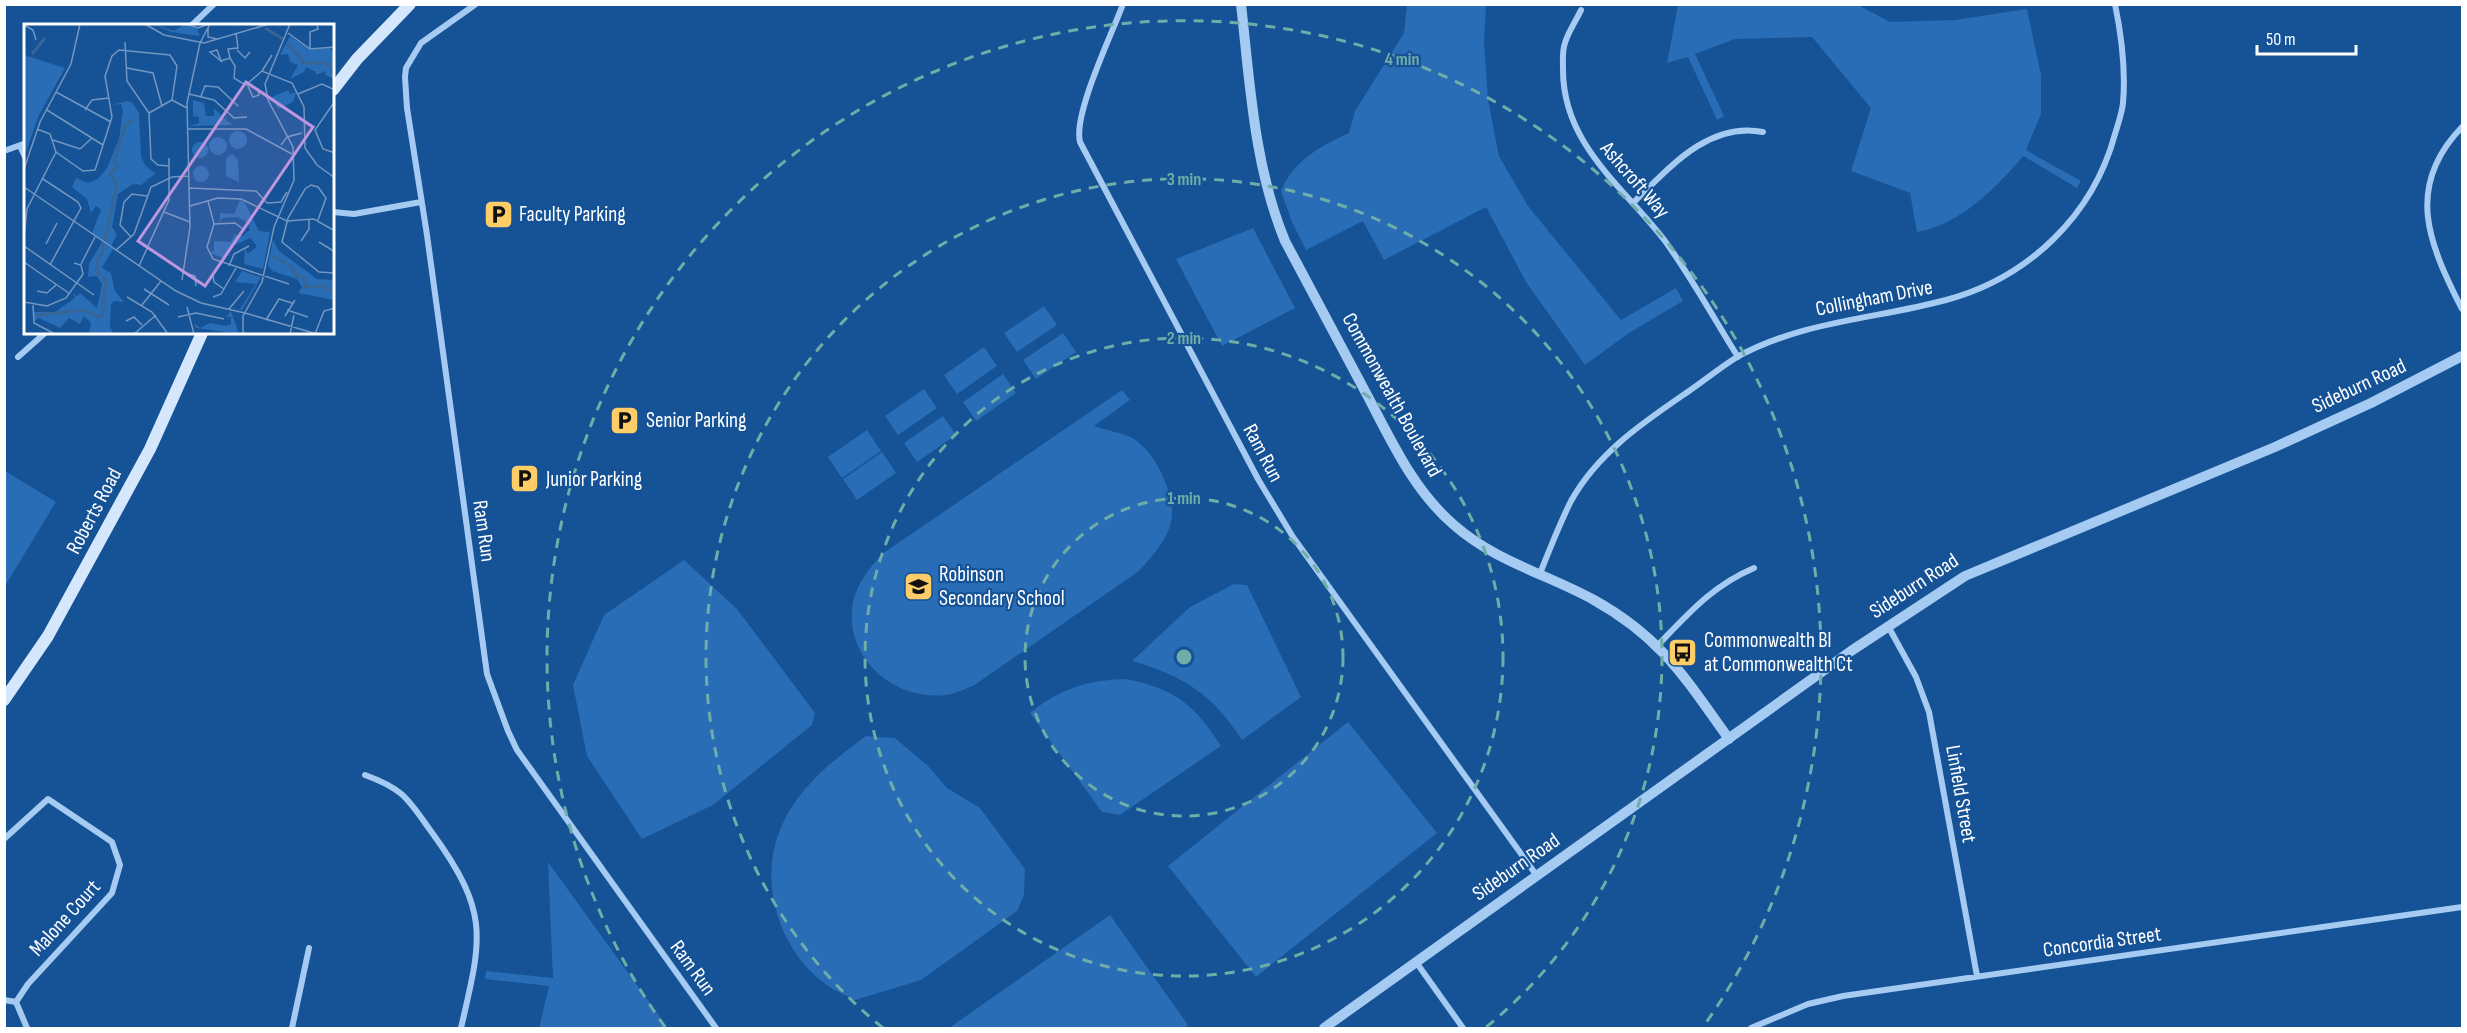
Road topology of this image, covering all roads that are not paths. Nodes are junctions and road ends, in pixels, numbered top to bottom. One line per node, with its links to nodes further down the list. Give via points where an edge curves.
1 (214, 4): 8 (street)
2 (410, 4): 9 (main road)
3 (477, 4): 14 (street, Ram Run, via 421,43 406,68 407,108)
4 (1123, 4): 31 (street, Ram Run, via 1082,112 1080,142 1258,479 1293,537)
5 (1241, 4): 24 (street, Commonwealth Boulevard, via 1262,176 1285,240 1417,484 1453,525 1480,546)
6 (2115, 4): 22 (street, Collingham Drive, via 2124,50 2123,106 2109,158 2087,199 2063,231 2034,259 1999,280 1947,300 1806,328)
7 (1581, 10): 15 (street, Ashcroft Way, via 1564,49 1563,78 1569,109 1591,158)
8 (193, 24)
9 (334, 89)
10 (2463, 127): 17 (street, via 2438,159 2426,210 2434,251)
11 (1763, 132): 15 (street, via 1741,129 1705,142 1681,157)
12 (23, 145): 13 (street)
13 (4, 151)
14 (421, 202): 16 (street, via 354,214); 41 (street, Ram Run, via 483,652 493,693 518,750)
15 (1634, 202): 22 (street, Ashcroft Way, via 1674,253)
16 (334, 212)
17 (2463, 309)
18 (44, 334): 21 (street)
19 (202, 334): 27 (main road, Roberts Road, via 150,449 48,636)
20 (2463, 356): 25 (street, Sideburn Road, via 2274,447 1986,565)
21 (18, 357)
22 (1738, 357): 24 (street, Collingham Drive, via 1630,431 1597,464 1572,500)
23 (1754, 568): 26 (street, via 1728,579 1706,596)
24 (1539, 576): 26 (street, Commonwealth Boulevard, via 1601,604)
25 (1888, 626): 28 (street, Sideburn Road); 35 (street, Linfield Street, via 1916,677 1929,712)
26 (1658, 645): 28 (street, Commonwealth Boulevard)
27 (4, 700)
28 (1729, 739): 31 (street, Sideburn Road)
29 (365, 776): 40 (street, via 391,785 410,801 454,864 472,898 477,946)
30 (4, 839): 37 (street, Malone Court, via 48,799 112,842 120,865 112,893)
31 (1537, 876): 34 (street, Sideburn Road)
32 (2463, 907): 35 (street, Concordia Street)
33 (309, 948): 39 (street)
34 (1416, 962): 42 (street, Sideburn Road); 43 (street)
35 (1977, 976): 44 (street, Concordia Street, via 1808,1004)
36 (4, 1000): 37 (street)
37 (16, 1002): 38 (street)
38 (27, 1029)
39 (292, 1029)
40 (461, 1029)
41 (716, 1029)
42 (1324, 1029)
43 (1463, 1029)
44 (1751, 1029)

